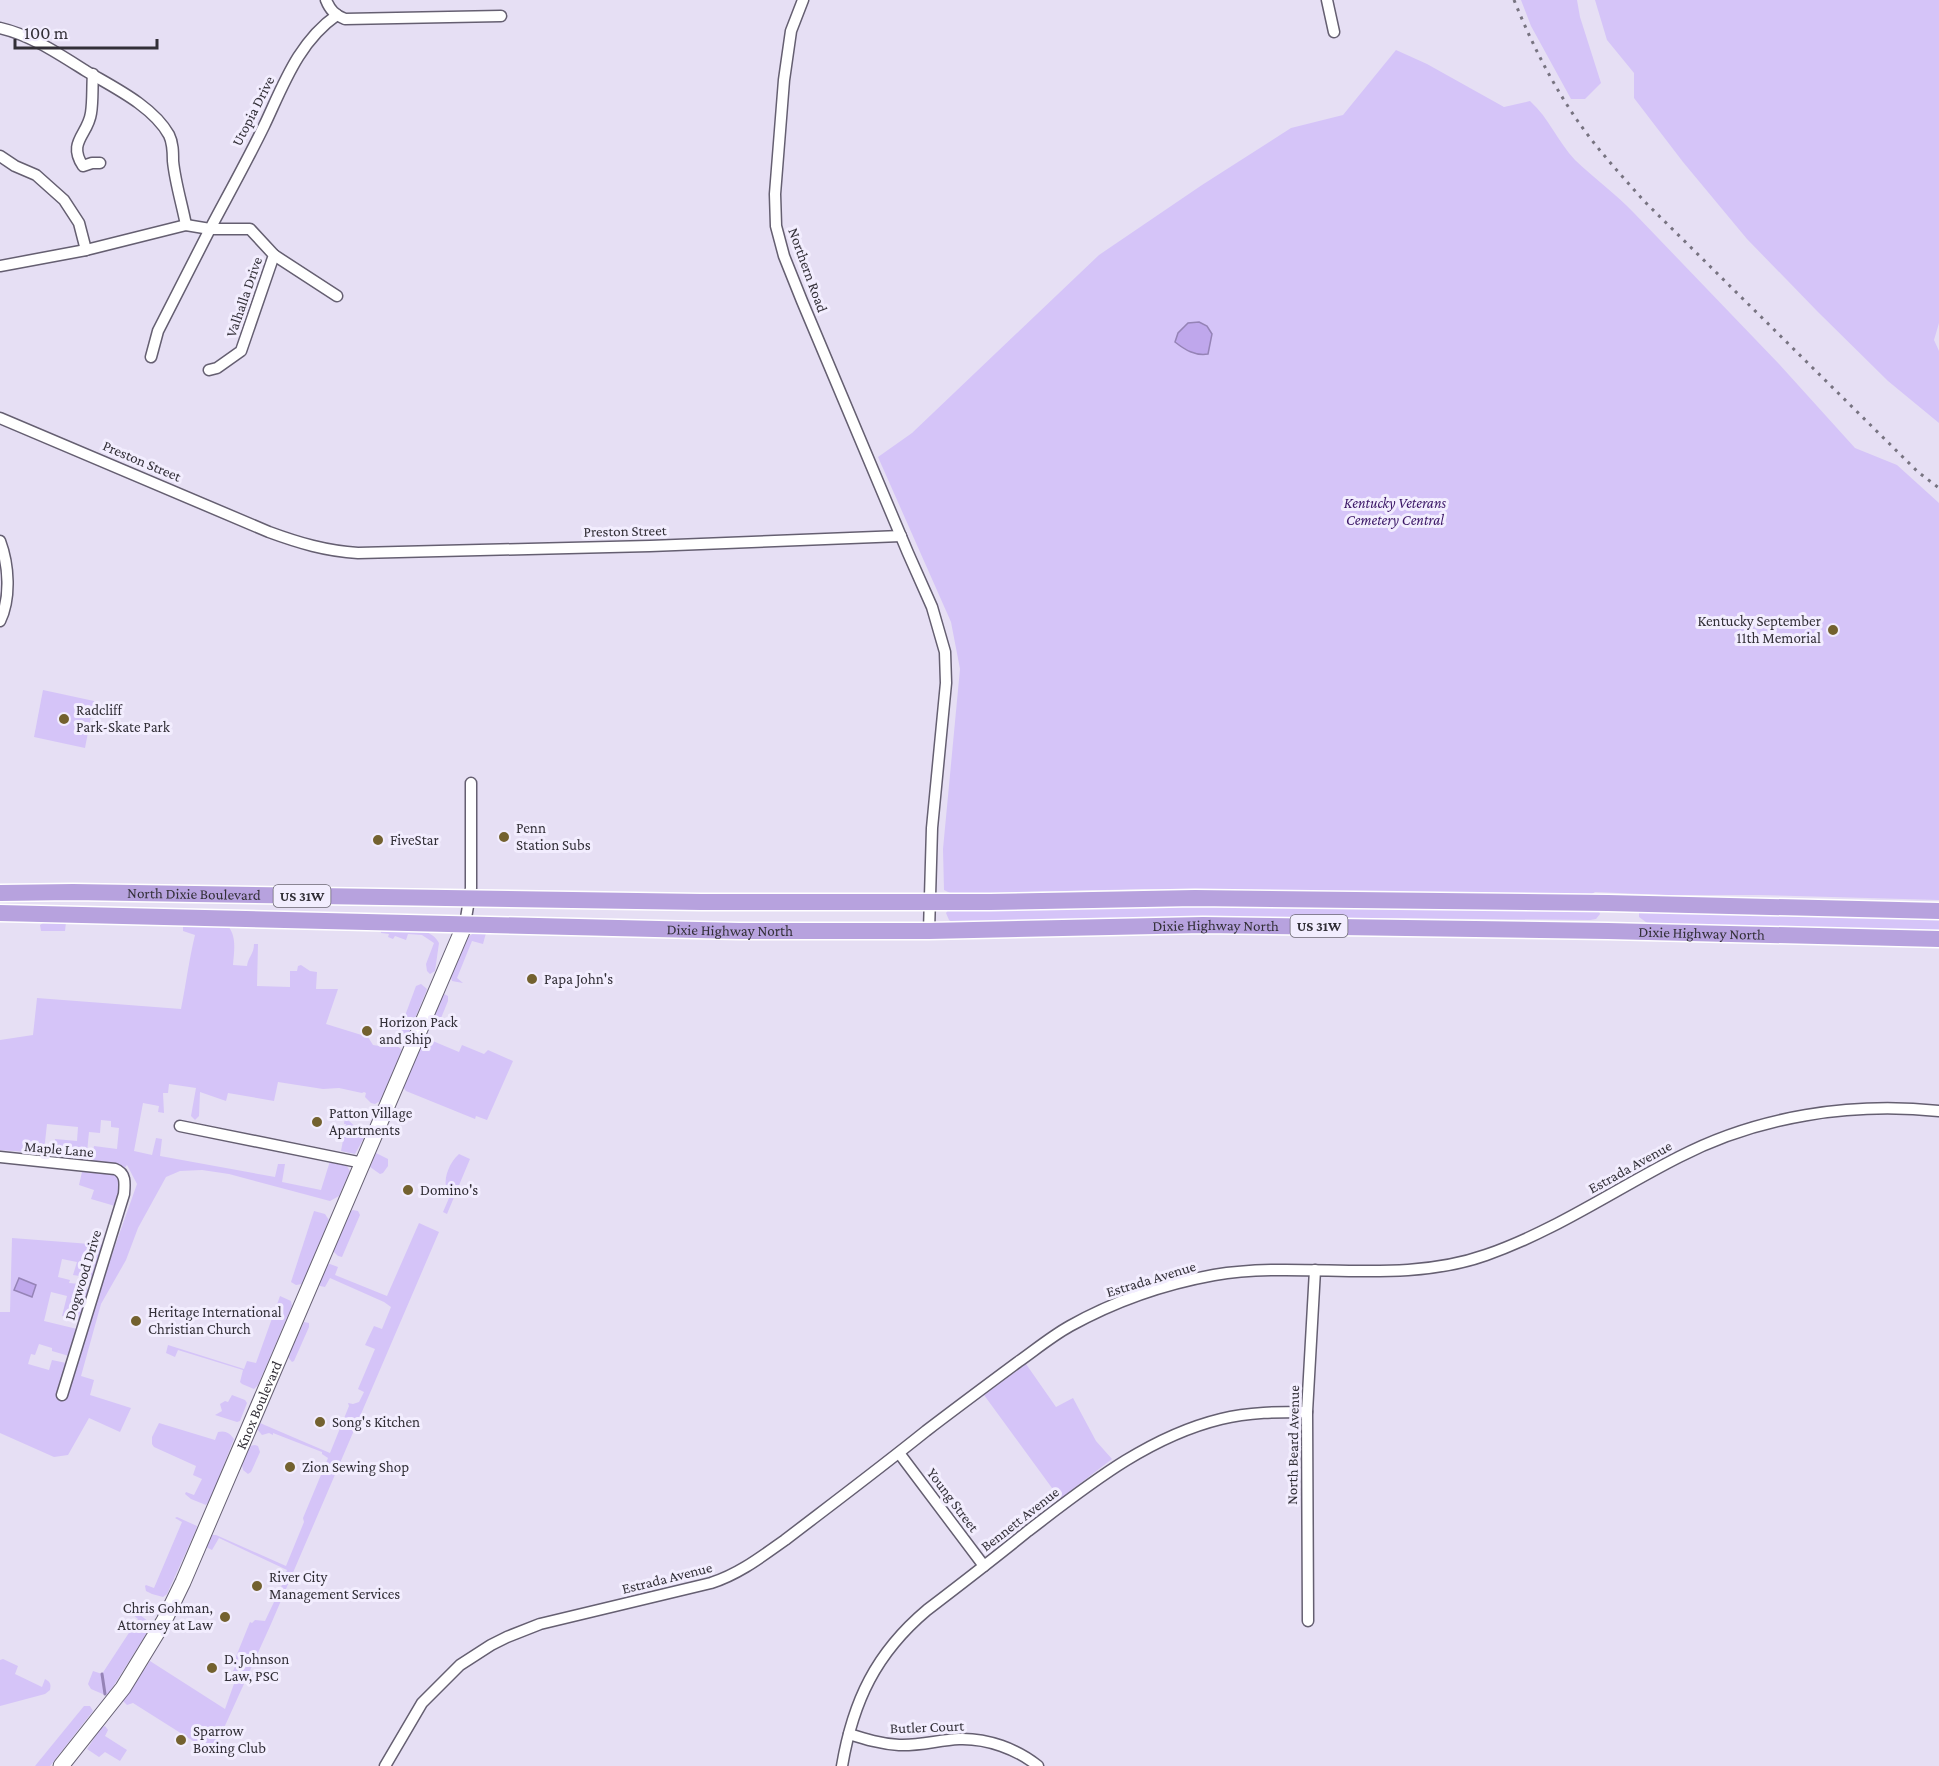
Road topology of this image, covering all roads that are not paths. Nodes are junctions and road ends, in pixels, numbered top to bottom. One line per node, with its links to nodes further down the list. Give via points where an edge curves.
1 (326, 0): 4 (street)
2 (803, 0): 20 (street, Northern Road, via 791,31 784,80 776,226 783,256)
3 (1327, 0): 7 (street)
4 (337, 15): 5 (street, via 365,20); 12 (street, Utopia Drive, via 317,31 297,57)
5 (501, 16)
6 (0, 28): 8 (street, via 23,35)
7 (1334, 32)
8 (93, 75): 10 (street, via 91,116 76,148 83,166); 11 (street, via 135,101 169,135)
9 (0, 156): 13 (street, via 36,176 64,200 79,223)
10 (100, 163)
11 (186, 225): 12 (street, Valhalla Drive); 13 (street, Valhalla Drive)
12 (210, 229): 14 (street, Valhalla Drive, via 250,229); 17 (street, via 158,331)
13 (86, 250): 15 (street, Valhalla Drive)
14 (274, 255): 16 (street); 18 (street, Valhalla Drive, via 242,351)
15 (0, 266)
16 (337, 296)
17 (151, 357)
18 (209, 370)
19 (0, 418): 20 (street, Preston Street, via 269,532 327,550 358,553 650,546)
20 (901, 536): 26 (street, via 932,607 947,667 932,824)
21 (0, 541): 22 (street, via 7,587)
22 (0, 621)
23 (471, 783): 25 (street)
24 (0, 893): 25 (highway, North Dixie Boulevard / US 31W)
25 (470, 900): 27 (highway, North Dixie Boulevard / US 31W); 30 (street)
26 (930, 901): 27 (highway, Dixie Highway North / US 31W); 28 (highway, Dixie Highway North / US 31W, via 1230,899); 32 (street)
27 (604, 902)
28 (1939, 911)
29 (0, 913): 30 (highway, North Dixie Boulevard / US 31W)
30 (465, 924): 31 (highway, North Dixie Boulevard / US 31W); 37 (main road, Knox Boulevard)
31 (602, 927): 32 (highway, Dixie Highway North / US 31W)
32 (929, 931): 33 (highway, Dixie Highway North / US 31W, via 1203,925)
33 (1939, 939)
34 (1939, 1111): 39 (street, Estrada Avenue, via 1860,1109 1788,1118 1707,1143 1541,1233 1481,1257 1400,1271)
35 (180, 1126): 37 (street)
36 (0, 1157): 38 (street, Maple Lane)
37 (363, 1163): 46 (main road, Knox Boulevard, via 164,1621 123,1688)
38 (115, 1169): 40 (street, Dogwood Drive, via 124,1178 124,1194)
39 (1316, 1270): 41 (street, North Beard Avenue); 42 (street, Estrada Avenue, via 1258,1270 1211,1276 1154,1290 1101,1310 1054,1336)
40 (62, 1395)
41 (1307, 1412): 43 (street, Bennett Avenue, via 1222,1418 1157,1443 1073,1496); 44 (street, North Beard Avenue)
42 (899, 1453): 43 (street, Young Street); 47 (street, Estrada Avenue, via 759,1559 726,1578 540,1624 491,1645 460,1665 422,1703)
43 (984, 1566): 45 (street, Bennett Avenue, via 914,1620 889,1648 868,1682)
44 (1308, 1621)
45 (849, 1734): 48 (street, Bennett Avenue); 49 (street, Butler Court, via 897,1745 974,1740 1010,1749)
46 (61, 1766)
47 (385, 1766)
48 (843, 1766)
49 (1038, 1766)

